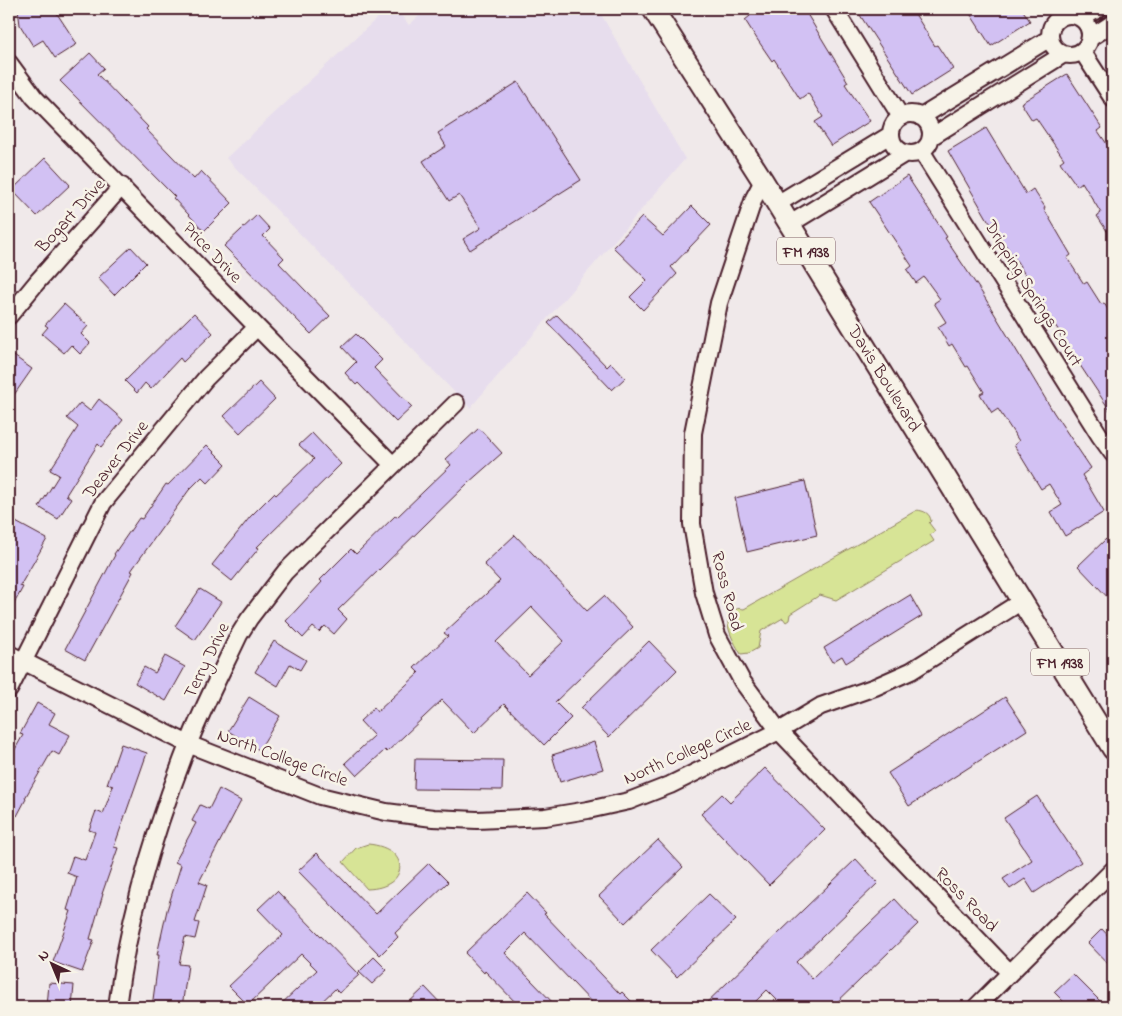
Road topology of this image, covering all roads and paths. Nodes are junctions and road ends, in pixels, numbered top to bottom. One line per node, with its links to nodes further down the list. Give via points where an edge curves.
1 (653, 9): 18 (main road, Davis Boulevard / FM 1938)
2 (834, 9): 12 (street)
3 (1098, 9): 5 (street)
4 (1058, 13): 5 (street); 7 (street)
5 (1082, 18): 8 (street, via 1089,27)
6 (1113, 24): 8 (street)
7 (1050, 38): 9 (street, via 1053,46); 13 (street)
8 (1086, 44): 9 (street, via 1073,55); 11 (street)
9 (1064, 54): 15 (street)
10 (9, 62): 19 (street, Price Drive, via 34,97)
11 (1113, 99)
12 (901, 116): 13 (street); 14 (street)
13 (921, 117): 15 (street, via 929,125)
14 (890, 135): 17 (street, via 893,145); 20 (street)
15 (931, 137): 16 (street)
16 (922, 152): 17 (street); 25 (street, Dripping Springs Court)
17 (904, 154): 21 (street)
18 (762, 181): 20 (main road, Davis Boulevard / FM 1938); 30 (street, Ross Road, via 719,304 706,362 693,433 692,524 704,593 716,634 742,681)
19 (122, 186): 22 (street, Bogart Drive); 23 (street, Price Drive)
20 (777, 204): 21 (main road, Davis Boulevard / FM 1938)
21 (790, 224): 27 (main road, Davis Boulevard / FM 1938)
22 (9, 316)
23 (257, 327): 26 (street, Price Drive); 28 (street, Deaver Drive, via 206,378 103,503)
24 (456, 403): 26 (street, Terry Drive)
25 (1113, 454)
26 (393, 465): 31 (street, Terry Drive, via 285,572 249,618)
27 (1022, 601): 30 (street, North College Circle, via 911,671 821,706); 32 (main road, Davis Boulevard / FM 1938)
28 (16, 657): 29 (street, Deaver Drive); 31 (street, North College Circle)
29 (9, 690)
30 (779, 731): 31 (street, North College Circle, via 670,785 629,800 545,817 476,820 386,812 320,796); 34 (street, Ross Road)
31 (188, 744): 35 (street, Terry Drive, via 144,870)
32 (1113, 749)
33 (1113, 870): 34 (street)
34 (1010, 973): 36 (street)
35 (118, 1007)
36 (976, 1007)

